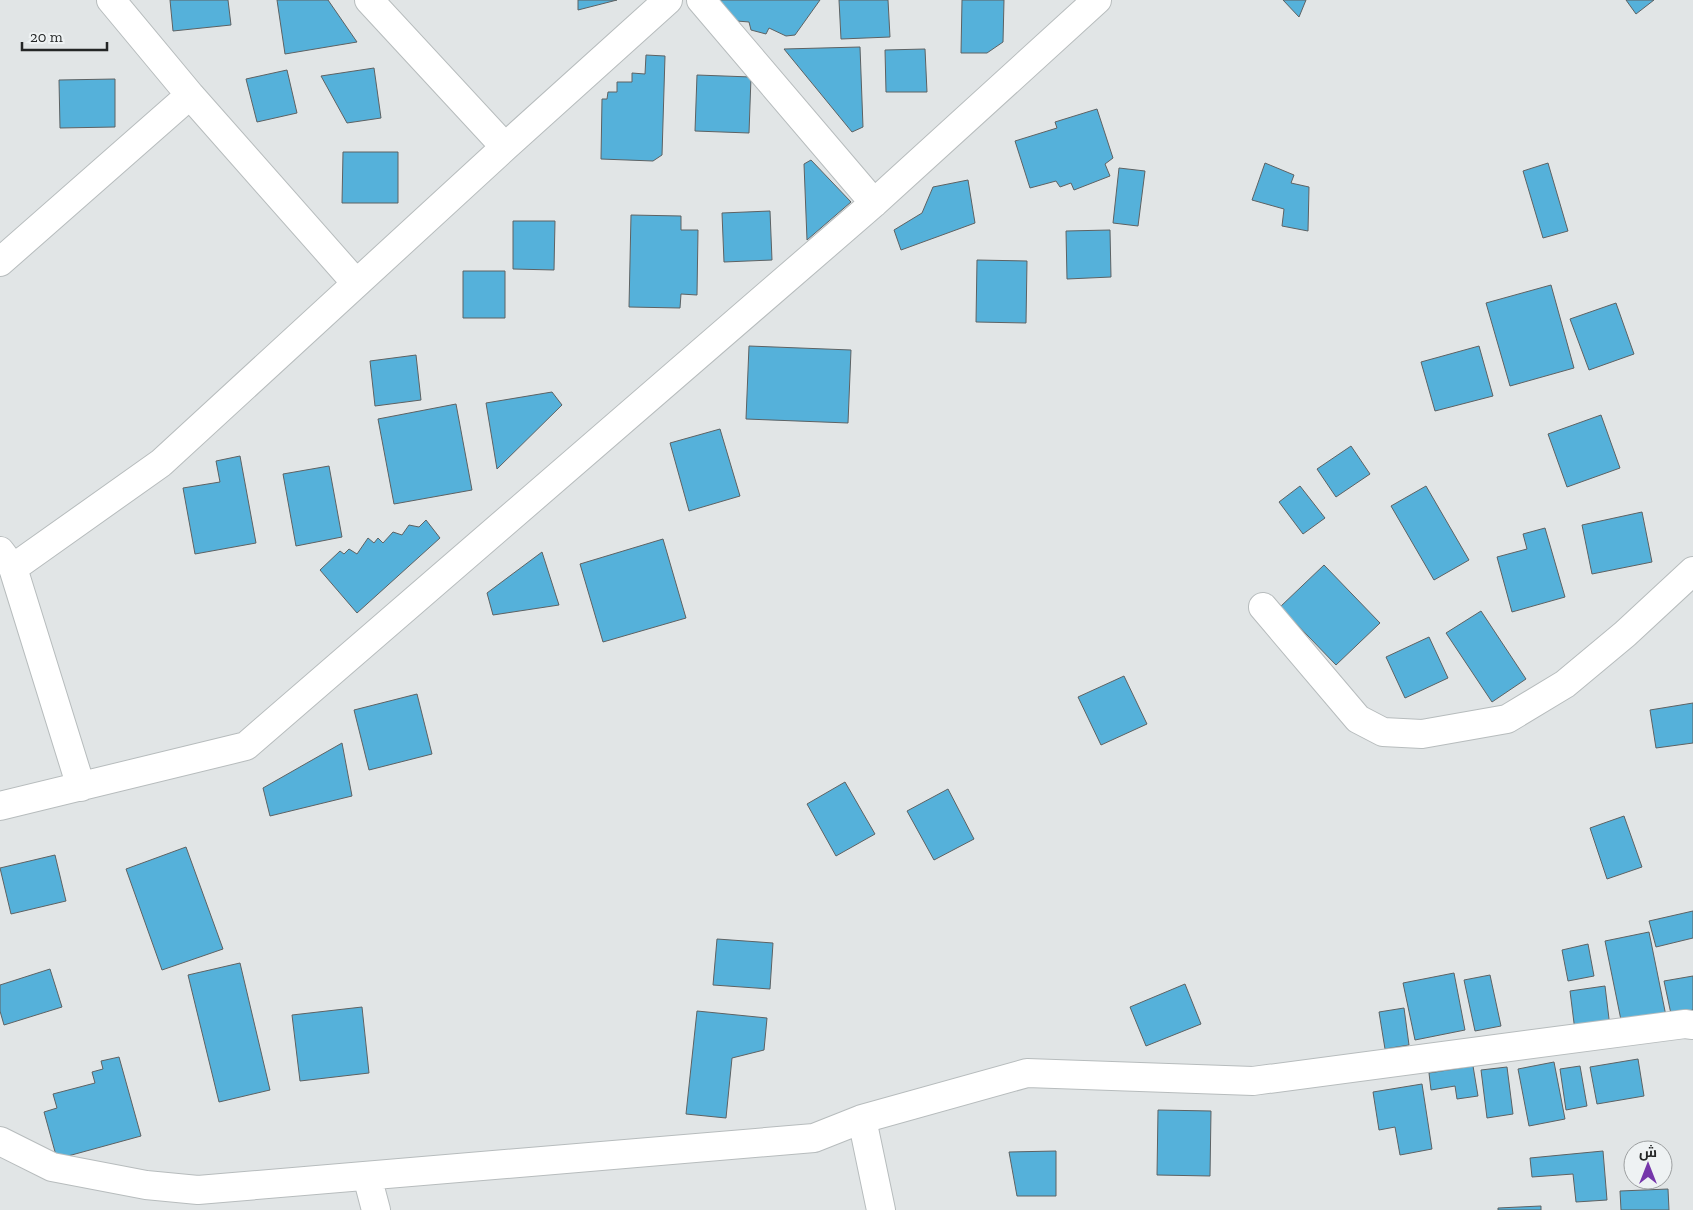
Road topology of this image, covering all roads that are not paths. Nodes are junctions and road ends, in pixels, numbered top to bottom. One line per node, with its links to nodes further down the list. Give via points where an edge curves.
1 (111, 0): 6 (street)
2 (369, 0): 7 (street)
3 (668, 0): 7 (street)
4 (702, 0): 8 (street)
5 (1098, 0): 8 (street)
6 (190, 95): 9 (street); 10 (street)
7 (505, 147): 10 (street)
8 (874, 203): 14 (street, via 246,746)
9 (0, 262)
10 (356, 283): 11 (street, via 161,463)
11 (6, 560): 14 (street)
12 (1693, 571): 13 (street, via 1565,684 1507,719 1422,734 1384,732 1358,719)
13 (1263, 607)
14 (81, 786): 15 (street)
15 (0, 806)
16 (1693, 1025): 17 (street, via 1253,1081 1027,1073)
17 (862, 1118): 19 (street, via 814,1138); 21 (street)
18 (0, 1141): 19 (street, via 52,1167 198,1190)
19 (367, 1176): 20 (street)
20 (376, 1210)
21 (881, 1210)

